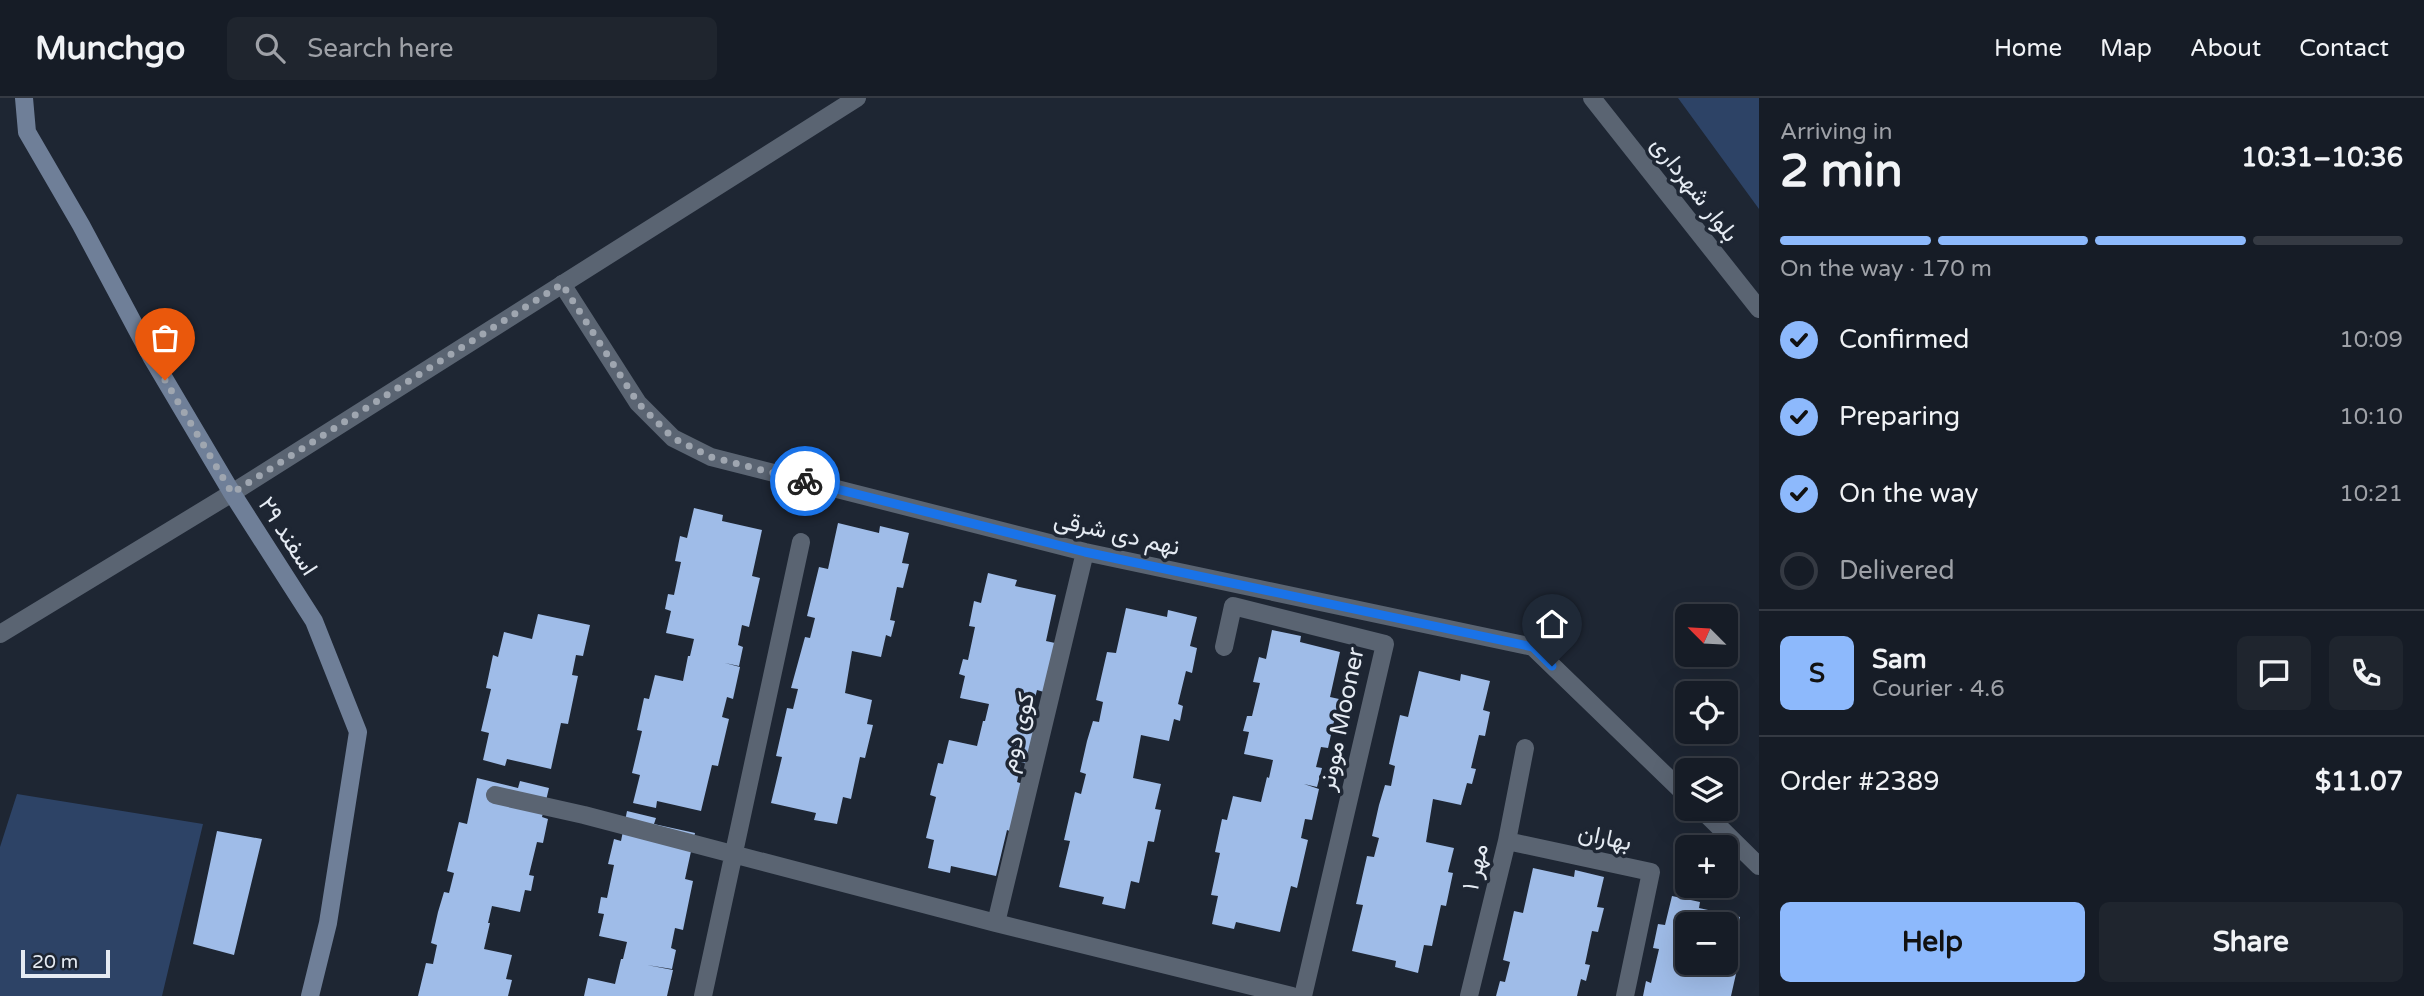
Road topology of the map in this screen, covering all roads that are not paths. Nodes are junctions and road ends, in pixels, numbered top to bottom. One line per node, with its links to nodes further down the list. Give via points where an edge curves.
1 (23, 98): 6 (main road, ۲۹ اسفند, via 27,132)
2 (857, 98): 4 (street)
3 (1592, 98): 5 (street, بلوار شهرداری)
4 (562, 284): 6 (street); 8 (street, نهم دی شرقی, via 638,403 673,438 711,457)
5 (1759, 309)
6 (232, 493): 9 (street); 20 (main road, ۲۹ اسفند, via 314,621 358,732 328,923)
7 (801, 542): 16 (street)
8 (1085, 552): 12 (street, نهم دی شرقی, via 1533,647); 18 (street, کوی دوم)
9 (0, 634)
10 (1224, 647): 22 (street, موونر Mooner, via 1233,606 1385,644)
11 (1525, 748): 15 (street, مهر ۱)
12 (1675, 784)
13 (495, 795): 16 (street)
14 (1713, 821): 17 (street)
15 (1507, 841): 23 (street, مهر ۱); 24 (street, بهاران, via 1651,872)
16 (733, 854): 18 (street); 19 (street)
17 (1759, 866)
18 (996, 923): 21 (street)
19 (708, 995)
20 (310, 996)
21 (1292, 996)
22 (1303, 996)
23 (1469, 996)
24 (1625, 996)

